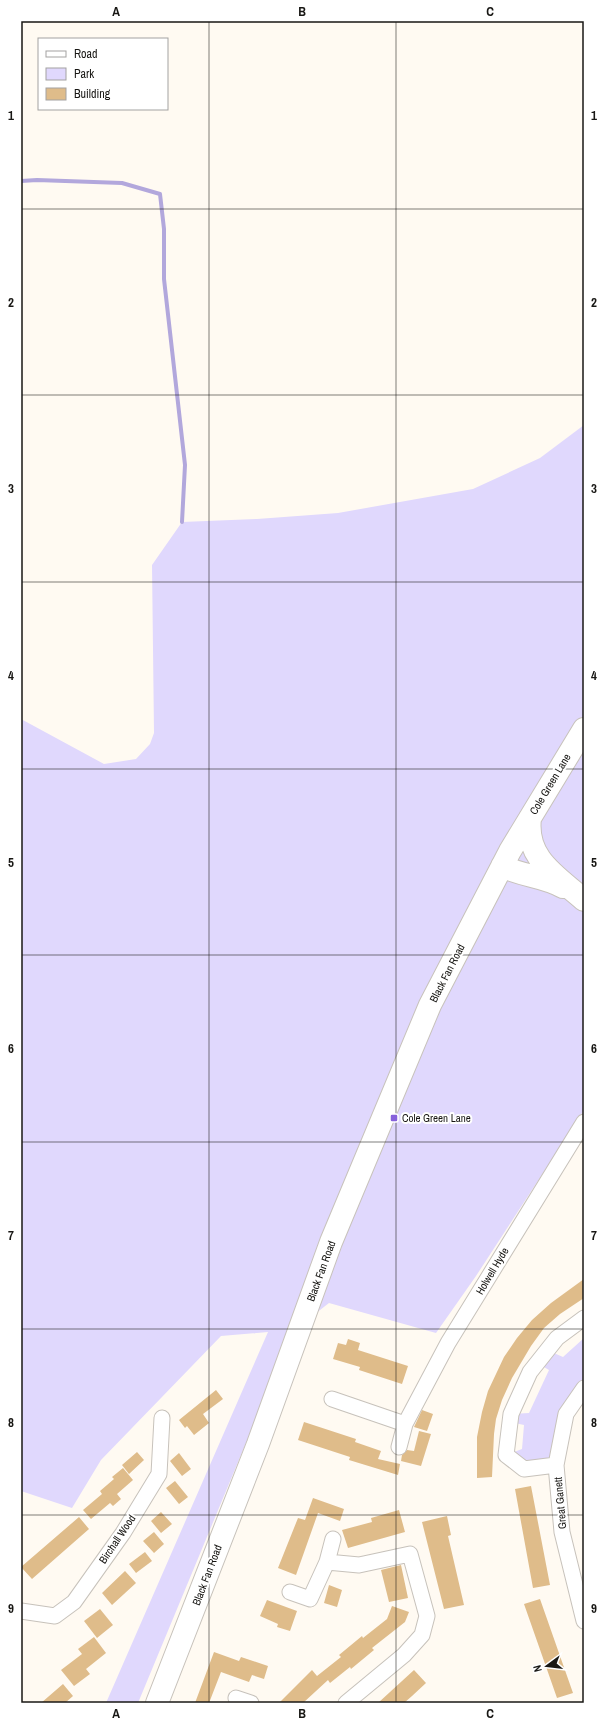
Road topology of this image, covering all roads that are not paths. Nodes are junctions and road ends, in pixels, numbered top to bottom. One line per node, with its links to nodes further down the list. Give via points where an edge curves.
1 (584, 729): 2 (main road, Cole Green Lane)
2 (530, 818): 3 (main road, Cole Green Lane); 4 (main road, Cole Green Lane, via 530,839 534,851 543,864)
3 (506, 858): 4 (main road, Cole Green Lane, via 518,873 553,882); 19 (main road, Black Fan Road, via 430,1005 334,1235 258,1444)
4 (582, 898)
5 (584, 1122): 10 (street, Holwell Hyde, via 448,1343)
6 (584, 1318): 12 (street, via 557,1338 530,1372 511,1414 506,1455 524,1469)
7 (584, 1388): 12 (street, Great Ganett, via 566,1414)
8 (332, 1399): 10 (street)
9 (162, 1418): 16 (street, Birchall Wood, via 159,1474 123,1533 74,1602 56,1616)
10 (405, 1424): 11 (street, Holwell Hyde)
11 (399, 1447)
12 (556, 1465): 17 (street, Great Ganett, via 562,1532)
13 (333, 1539): 14 (street)
14 (328, 1562): 15 (street, via 310,1599); 21 (street, via 360,1565 410,1554 427,1616 422,1635 404,1655)
15 (290, 1592)
16 (21, 1611)
17 (584, 1621)
18 (236, 1698): 20 (street)
19 (157, 1703)
20 (251, 1703)
21 (346, 1703)

